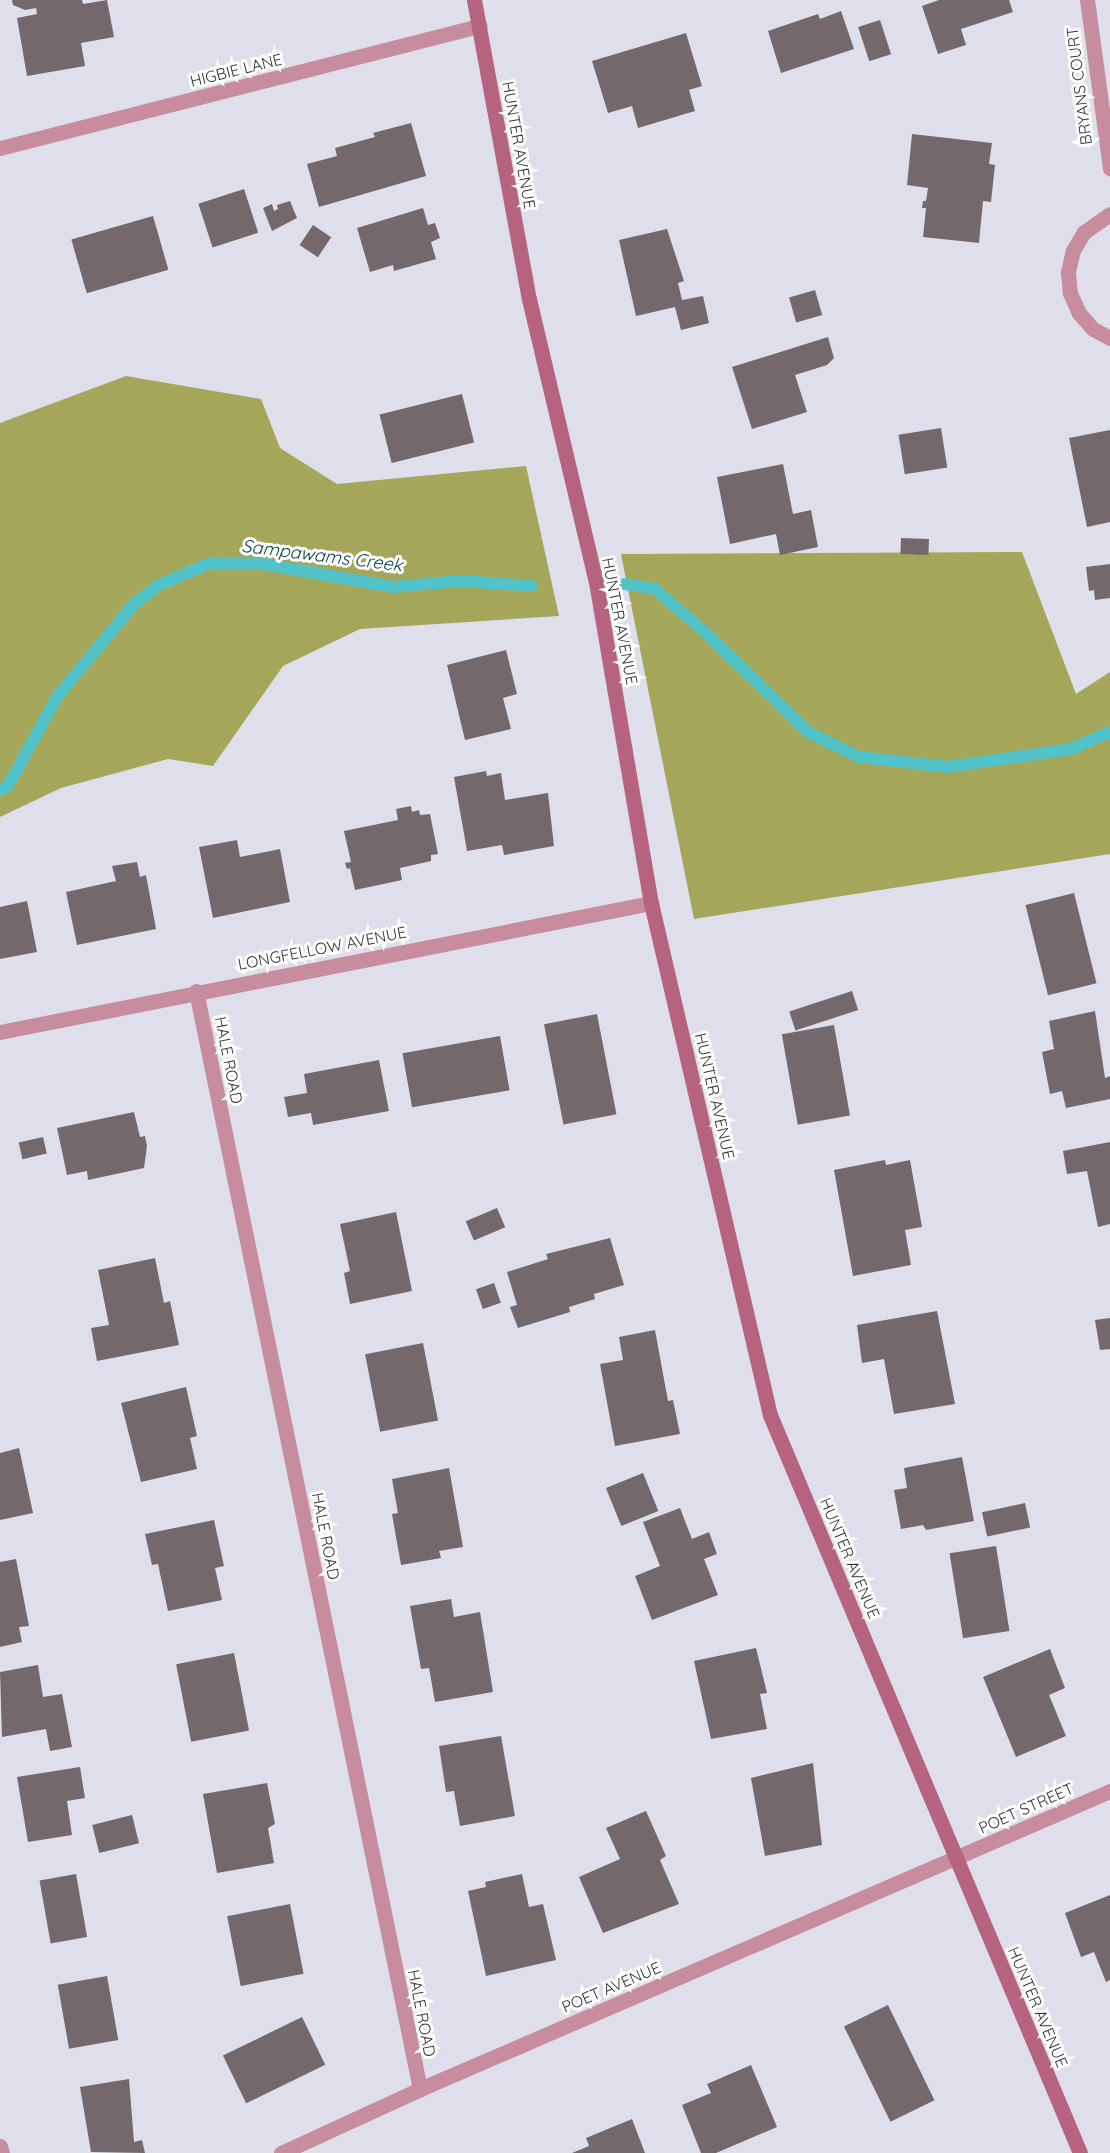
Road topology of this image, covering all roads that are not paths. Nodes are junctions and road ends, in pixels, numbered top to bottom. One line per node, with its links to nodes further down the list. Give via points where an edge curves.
1 (474, 0): 3 (street, HUNTER AVENUE)
2 (1087, 0): 5 (street, BRYANS COURT)
3 (480, 26): 4 (street, HIGBIE LANE); 8 (street, HUNTER AVENUE, via 529,299 596,582)
4 (0, 148)
5 (1110, 168)
6 (1110, 214): 7 (street, via 1084,232 1073,250 1068,272 1070,293 1079,313 1093,329)
7 (1110, 338)
8 (651, 903): 9 (street, LONGFELLOW AVENUE); 12 (street, HUNTER AVENUE, via 770,1415)
9 (196, 991): 10 (street, LONGFELLOW AVENUE); 13 (street, HALE ROAD)
10 (0, 1032)
11 (1110, 1791): 12 (street, POET STREET)
12 (956, 1858): 13 (street, POET AVENUE); 18 (street, HUNTER AVENUE)
13 (420, 2089): 15 (street, POET AVENUE)
14 (0, 2145): 16 (street)
15 (301, 2149): 17 (street, POET AVENUE)
16 (2, 2153)
17 (281, 2153)
18 (1080, 2153)

